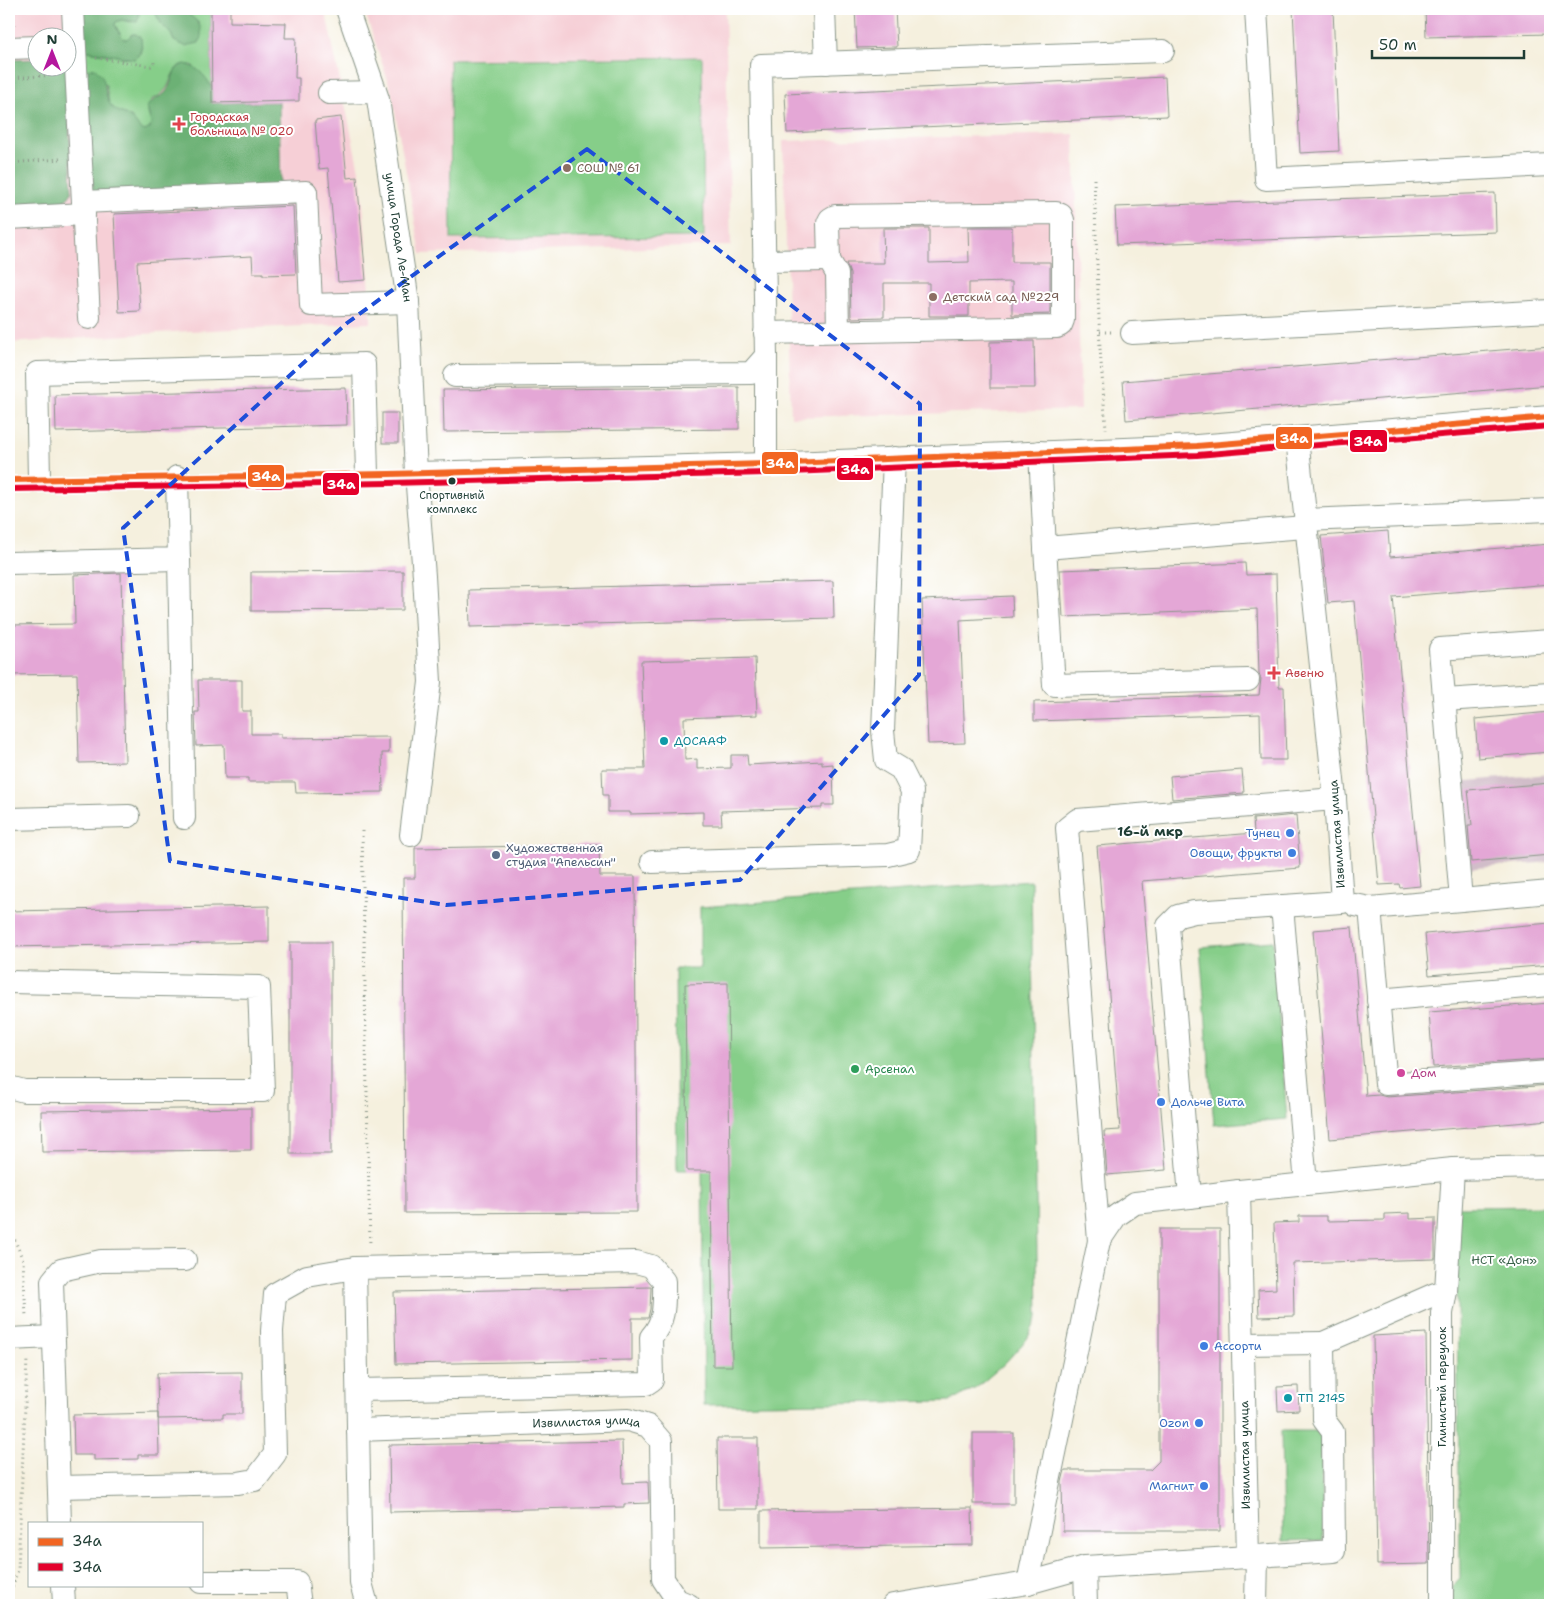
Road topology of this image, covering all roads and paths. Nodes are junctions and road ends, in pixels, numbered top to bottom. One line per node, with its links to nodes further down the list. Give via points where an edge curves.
1 (73, 9): 5 (street)
2 (348, 9): 15 (street, улица Города Ле-Ман)
3 (824, 9): 11 (street)
4 (1256, 9): 19 (street, via 1266,179)
5 (73, 28)
6 (28, 47): 7 (street)
7 (9, 48)
8 (1163, 51): 11 (street)
9 (78, 56): 10 (path, via 151,66)
10 (154, 61)
11 (826, 63): 24 (street, via 761,65)
12 (28, 71): 13 (path)
13 (9, 78)
14 (76, 78): 17 (street)
15 (375, 92): 16 (street); 25 (street, улица Города Ле-Ман)
16 (329, 93)
17 (81, 157): 18 (path); 21 (street)
18 (9, 162)
19 (1550, 166)
20 (1094, 179): 35 (path)
21 (83, 208): 22 (street); 25 (street, via 306,192 311,305); 27 (street)
22 (9, 218)
23 (829, 260): 24 (street); 28 (street, via 837,274); 28 (street, via 828,223 835,216 1056,213 1062,220 1061,325)
24 (764, 261): 29 (street)
25 (408, 302): 39 (street, улица Города Ле-Ман)
26 (1550, 311): 30 (street)
27 (89, 318)
28 (838, 332): 29 (street)
29 (765, 333): 31 (street)
30 (1132, 333)
31 (766, 356): 32 (street, via 751,373); 38 (street)
32 (455, 376)
33 (1550, 417): 34 (street)
34 (1297, 438): 35 (street); 44 (street, Извилистая улица)
35 (1107, 450): 36 (street)
36 (1040, 452): 37 (street); 45 (street)
37 (894, 458): 38 (street); 58 (street, via 883,731 886,760 901,768 912,791 909,850 888,855)
38 (766, 464): 39 (street)
39 (416, 473): 57 (street, улица Города Ле-Ман, via 430,682)
40 (367, 474): 42 (street, via 364,364 36,373)
41 (177, 477): 46 (street)
42 (39, 479)
43 (1550, 510): 44 (street)
44 (1305, 524): 45 (street); 52 (street, Извилистая улица)
45 (1046, 548): 49 (street, via 1054,685)
46 (179, 560): 47 (street); 54 (street)
47 (9, 563)
48 (1550, 641): 51 (street, via 1440,649)
49 (1248, 680)
50 (1550, 693): 51 (street)
51 (1445, 700): 60 (street)
52 (1335, 799): 61 (street, Извилистая улица); 75 (street, via 1077,820 1067,828)
53 (129, 816): 55 (street)
54 (184, 818)
55 (9, 819)
56 (362, 831): 77 (path)
57 (411, 835)
58 (652, 862)
59 (1550, 892): 60 (street)
60 (1461, 900): 63 (street)
61 (1342, 902): 62 (street, Извилистая улица); 63 (street)
62 (1282, 906): 71 (street); 73 (street, Извилистая улица, via 1194,912 1178,916 1168,926)
63 (1370, 908): 66 (street)
64 (9, 982): 68 (street, via 259,987 263,1091 24,1092)
65 (1550, 985): 66 (street)
66 (1378, 1000): 67 (street, via 1386,1084)
67 (1550, 1072)
68 (9, 1087)
69 (1550, 1166): 70 (street)
70 (1453, 1170): 71 (street); 78 (street, Глинистый переулок)
71 (1306, 1184): 72 (street)
72 (1239, 1191): 73 (street); 82 (street, Извилистая улица)
73 (1190, 1197): 75 (street, via 1135,1203 1116,1216)
74 (9, 1226): 80 (path, via 23,1260)
75 (1099, 1241): 90 (street)
76 (185, 1260): 79 (street, via 101,1261 61,1270 52,1281)
77 (363, 1268): 83 (street); 83 (street, via 636,1262 651,1266 664,1281 664,1306 660,1327 651,1337 652,1380 646,1384); 85 (street, via 307,1276 275,1294 272,1331 275,1454 256,1480)
78 (1446, 1291): 81 (street); 100 (street, Глинистый переулок, via 1442,1313)
79 (53, 1337): 80 (street); 85 (street)
80 (18, 1338): 92 (path, via 18,1570)
81 (1323, 1343): 82 (street); 87 (street, via 1324,1420 1333,1432 1334,1552)
82 (1242, 1344): 87 (street, Извилистая улица)
83 (358, 1390): 84 (street)
84 (358, 1430): 95 (street, via 361,1583); 96 (street, Извилистая улица, via 628,1420 648,1426 661,1441 663,1579 677,1600)
85 (59, 1487): 86 (street)
86 (60, 1522)
87 (1252, 1557): 88 (street); 99 (street, Извилистая улица)
88 (1085, 1567): 90 (street); 98 (street)
89 (202, 1582): 94 (street, via 297,1582)
90 (1028, 1583): 97 (street)
91 (63, 1586): 93 (street)
92 (9, 1596)
93 (64, 1605)
94 (300, 1605)
95 (367, 1605)
96 (689, 1605)
97 (893, 1605)
98 (1086, 1605)
99 (1256, 1605)
100 (1442, 1605)

